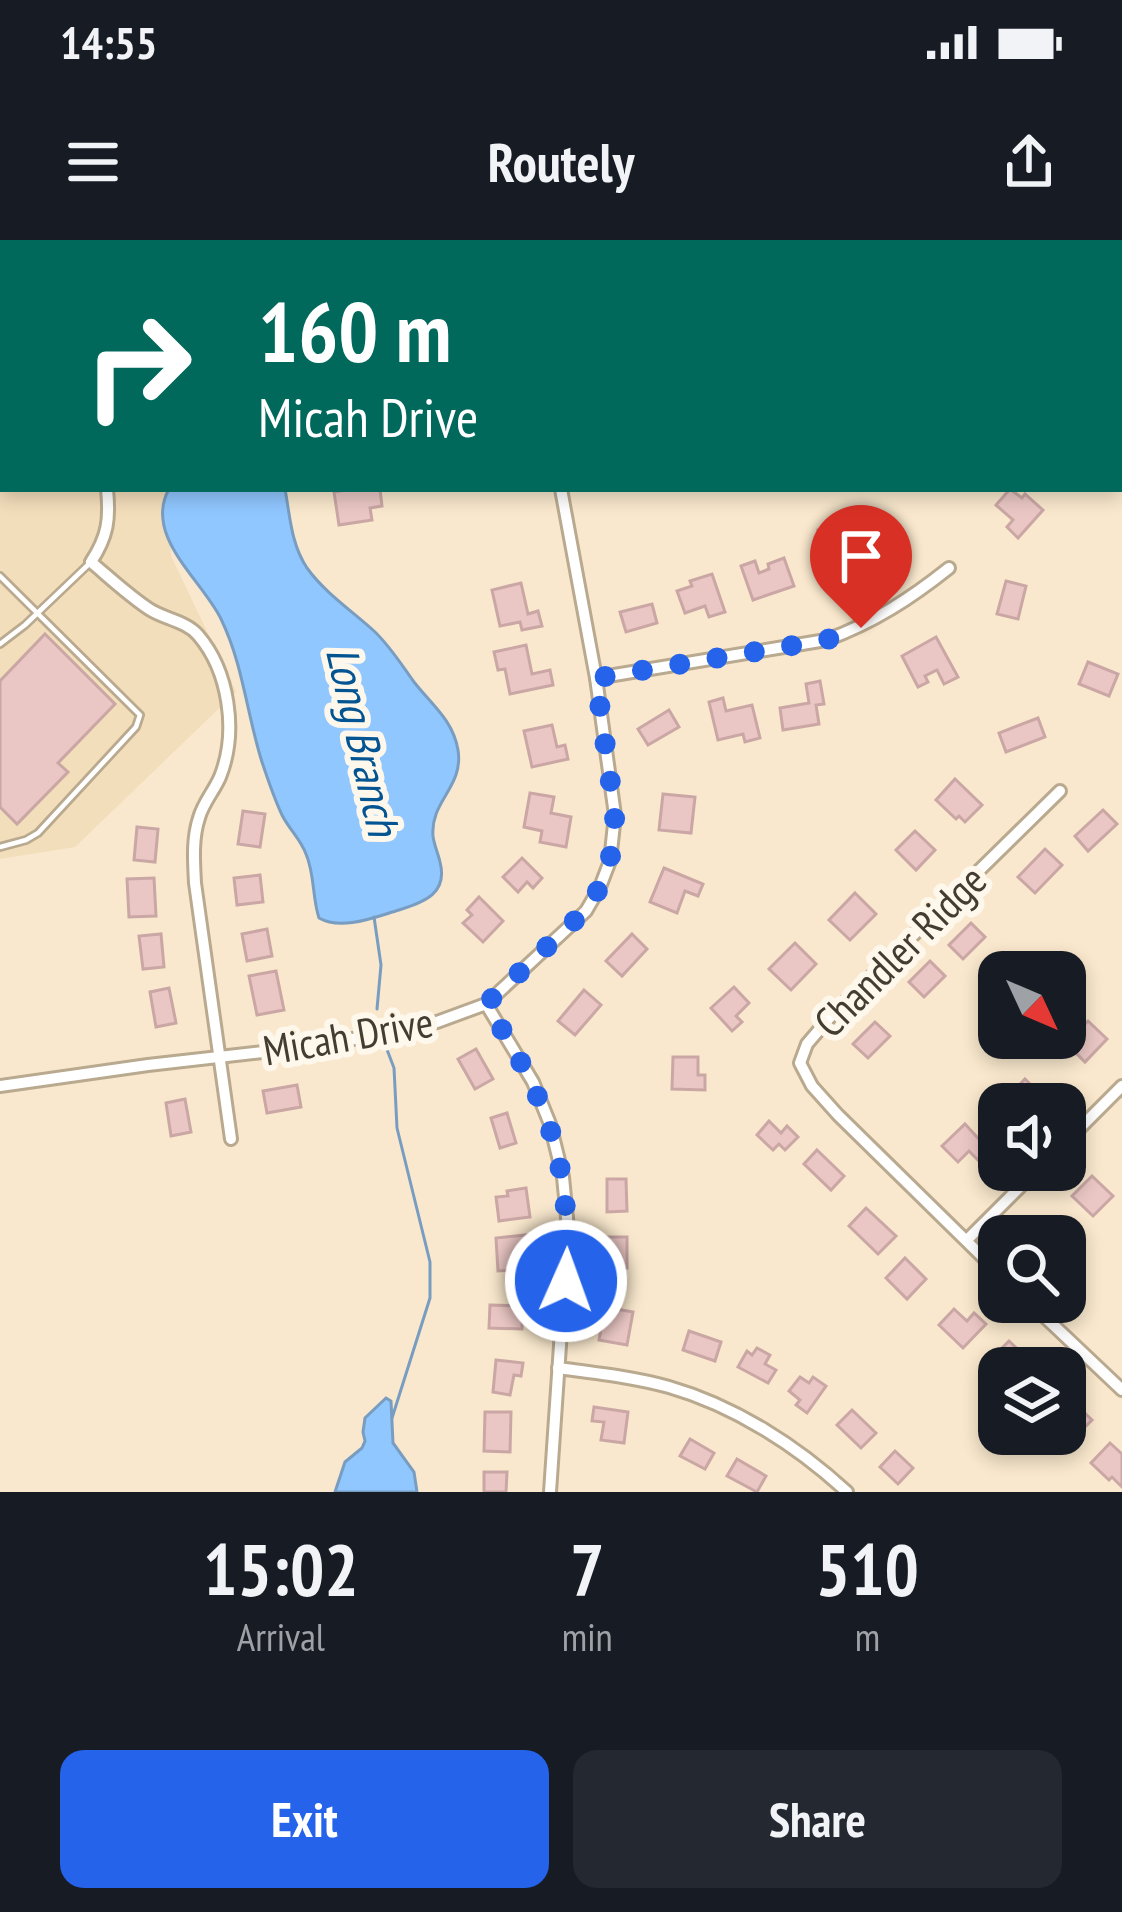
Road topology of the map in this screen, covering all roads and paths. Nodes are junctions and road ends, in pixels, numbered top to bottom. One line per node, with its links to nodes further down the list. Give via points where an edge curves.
1 (107, 492): 3 (street, via 104,543)
2 (562, 492): 8 (street, Micah Drive)
3 (91, 562): 6 (lane); 12 (street, via 153,611 194,630 225,692 228,750 199,815 193,853)
4 (949, 568): 8 (street, via 910,600 826,640)
5 (0, 576): 6 (lane)
6 (38, 613): 7 (lane); 10 (lane, via 140,720 38,833)
7 (0, 644)
8 (596, 678): 11 (street, Micah Drive, via 615,815 610,861 586,910)
9 (1060, 791): 18 (street, Chandler Ridge, via 831,1016 800,1063 838,1115)
10 (0, 847)
11 (486, 1004): 12 (street, Micah Drive, via 385,1034); 21 (street, via 533,1082 563,1177 568,1228)
12 (220, 1057): 13 (street, Micah Drive); 16 (street)
13 (0, 1086)
14 (1122, 1086): 15 (street)
15 (1086, 1121)
16 (231, 1139)
17 (1016, 1191): 18 (street)
18 (967, 1240): 19 (street, Chandler Ridge)
19 (978, 1251)
20 (1051, 1323): 22 (street)
21 (558, 1368): 23 (street); 24 (street, via 632,1378 716,1406 787,1444)
22 (1122, 1390)
23 (550, 1492)
24 (847, 1492)

